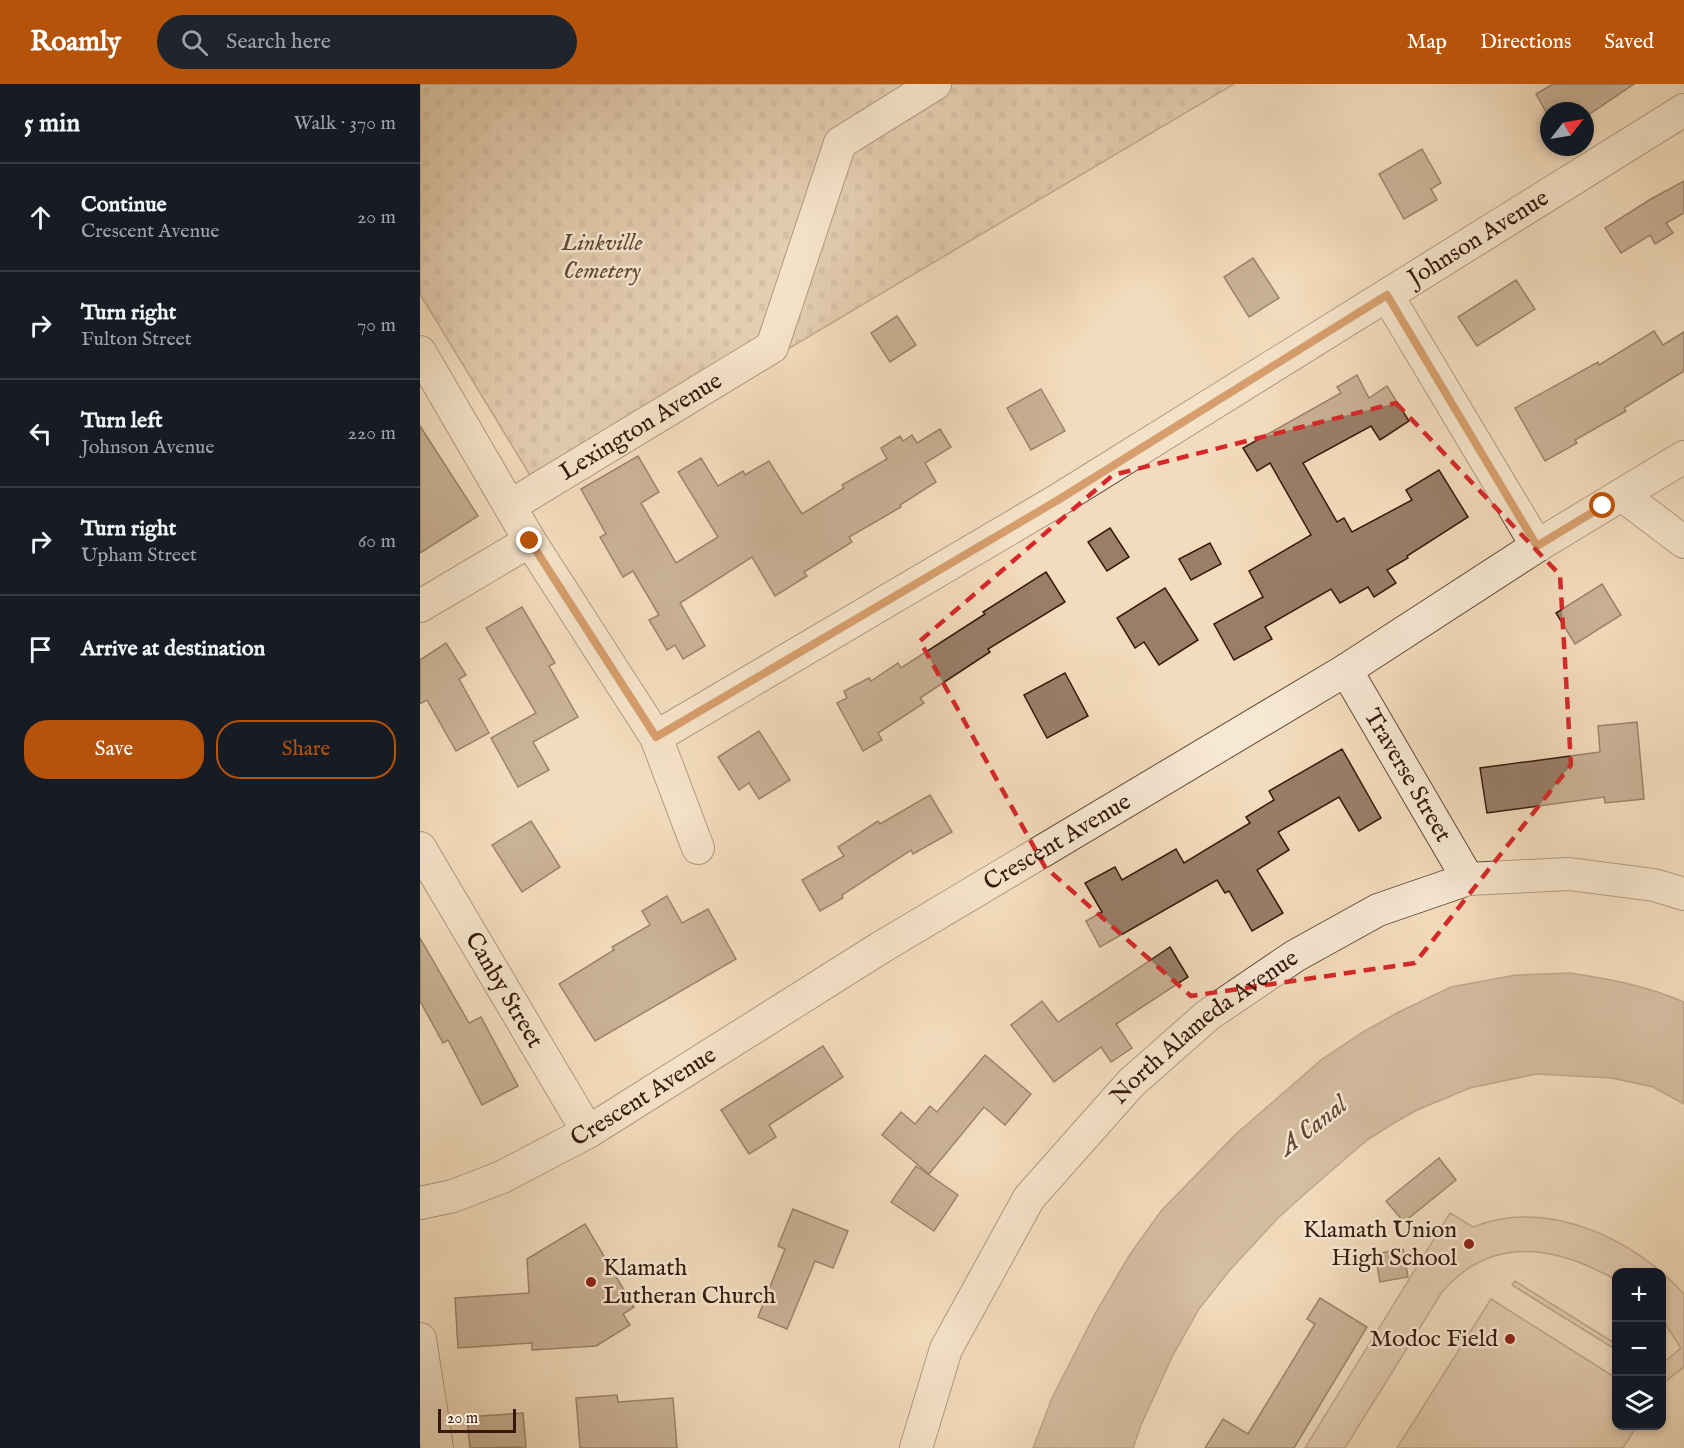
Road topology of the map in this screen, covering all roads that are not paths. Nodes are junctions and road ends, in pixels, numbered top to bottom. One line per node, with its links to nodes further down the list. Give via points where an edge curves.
1 (935, 84): 7 (street, Lexington Avenue, via 840,143 772,347)
2 (1684, 110): 3 (street, Johnson Avenue)
3 (1387, 295): 10 (street); 13 (street, Johnson Avenue, via 1058,500)
4 (420, 352): 7 (street)
5 (1684, 457): 6 (street, Crescent Avenue)
6 (1622, 495): 9 (street); 10 (street, Crescent Avenue)
7 (510, 506): 8 (street)
8 (530, 541): 11 (street); 13 (street)
9 (1684, 542)
10 (1537, 546): 12 (street, Crescent Avenue)
11 (420, 606)
12 (1346, 670): 16 (street, Traverse Street); 18 (street, Crescent Avenue, via 879,948)
13 (656, 737): 15 (street)
14 (420, 848): 18 (street, Canby Street)
15 (698, 848)
16 (1468, 879): 17 (street, North Alameda Avenue, via 1569,874 1654,885); 22 (street, North Alameda Avenue, via 1378,910 1295,956 1208,1015 1131,1083 1029,1198 946,1349)
17 (1684, 894)
18 (588, 1132): 19 (street, Crescent Avenue, via 502,1178)
19 (420, 1203)
20 (420, 1339): 21 (street)
21 (437, 1448)
22 (916, 1448)

